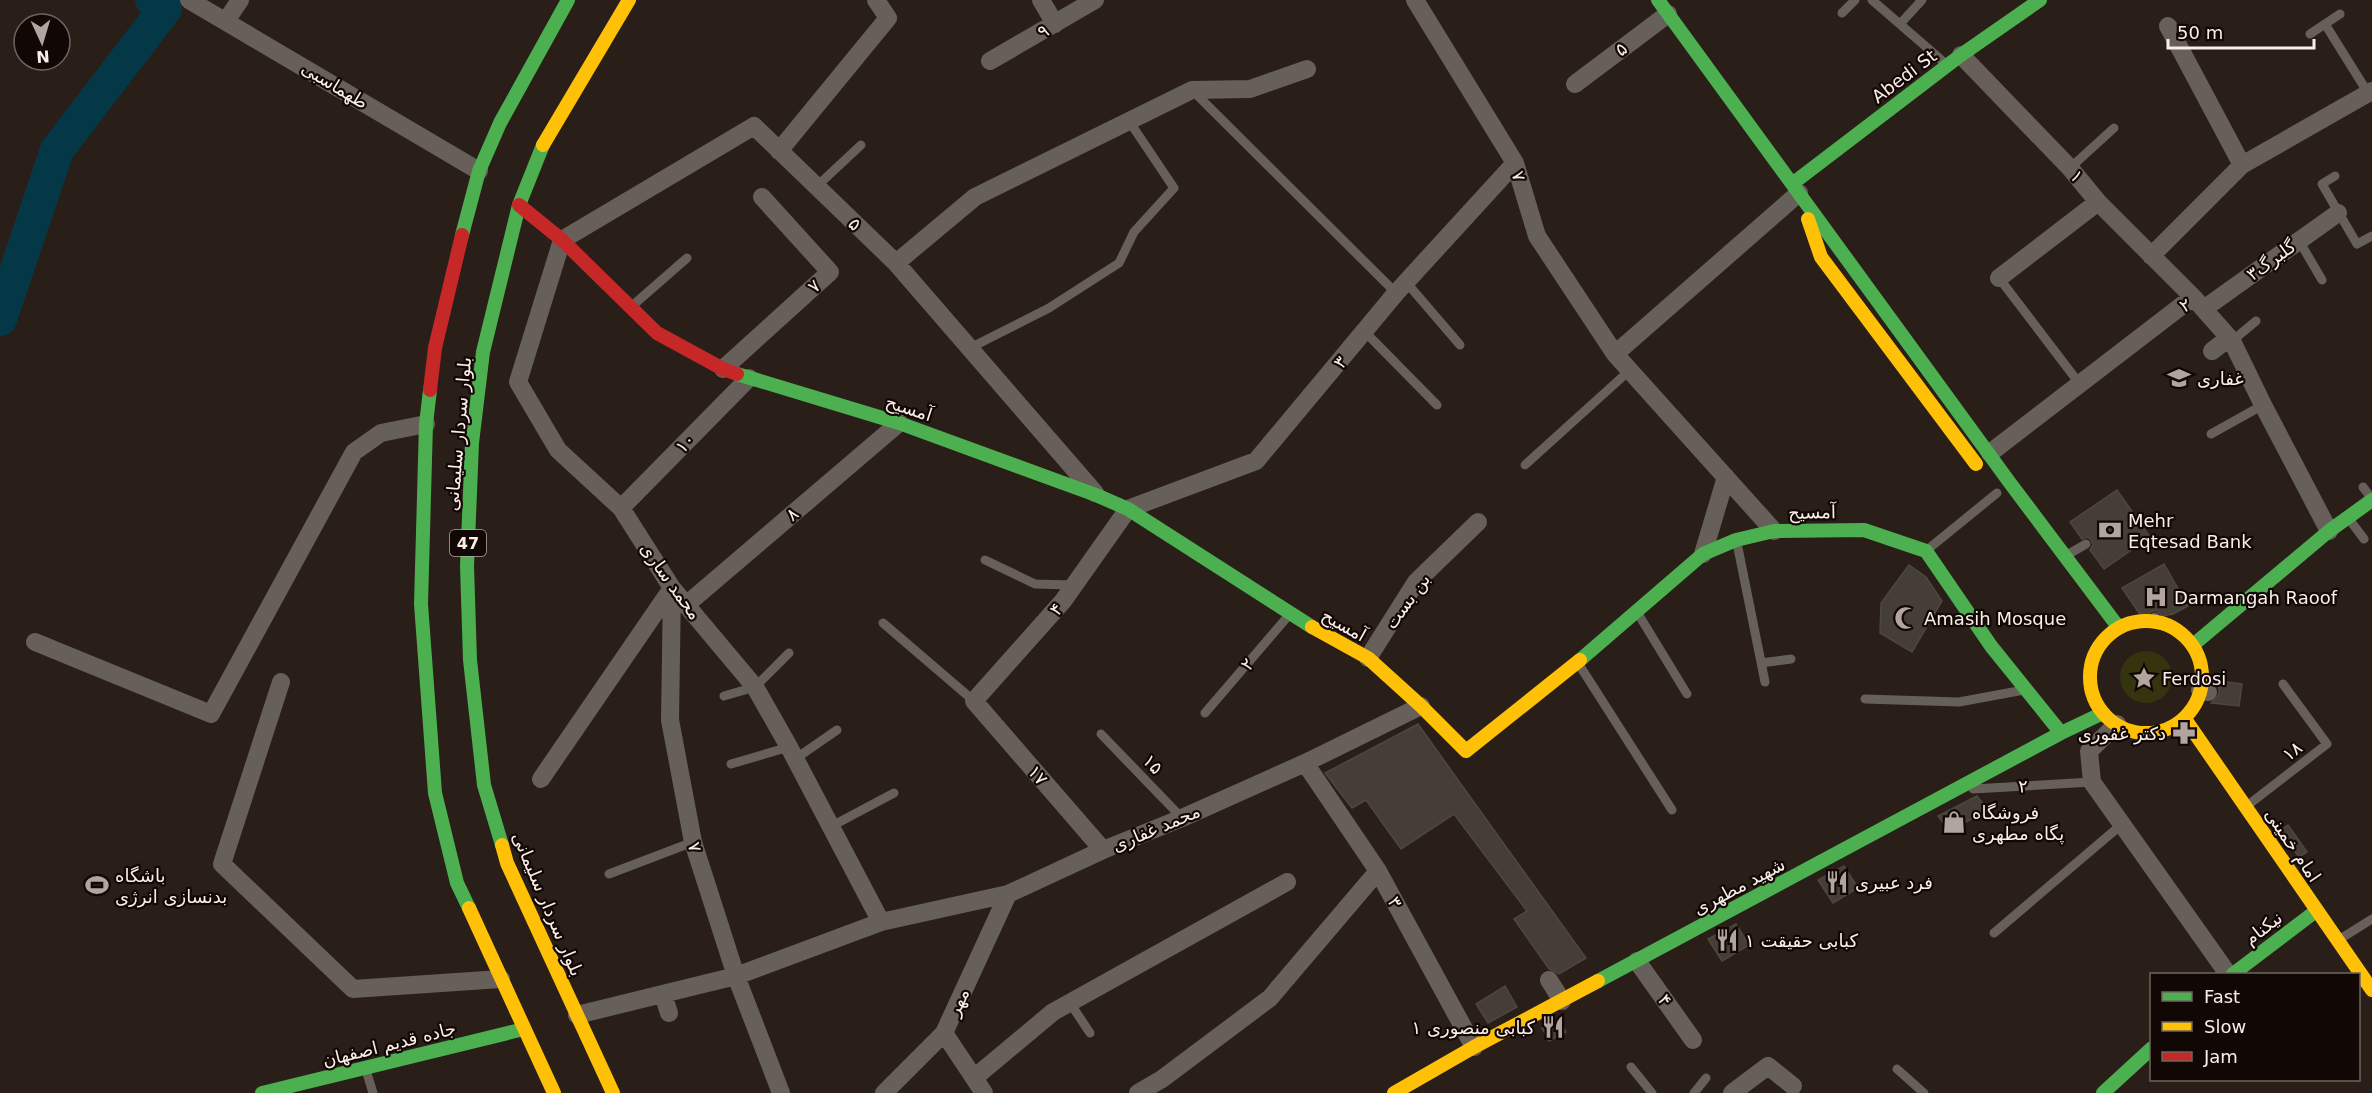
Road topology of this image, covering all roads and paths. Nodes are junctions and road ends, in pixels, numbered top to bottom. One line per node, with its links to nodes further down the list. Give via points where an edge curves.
1 (189, 0): 16 (street, طهماسبی)
2 (240, 0): 16 (street)
3 (568, 0): 35 (main road, بلوار سردار سلیمانی / 47, via 500,123)
4 (629, 0): 41 (main road, بلوار سردار سلیمانی / 47, via 544,141)
5 (876, 0): 31 (street, via 888,18)
6 (1041, 0): 17 (street)
7 (1095, 0): 17 (street, ۹)
8 (1415, 0): 32 (street, ۷)
9 (1855, 0): 14 (lane)
10 (1872, 0): 18 (lane)
11 (1922, 0): 18 (lane)
12 (2040, 0): 22 (main road, Abedi St)
13 (1663, 7): 25 (street, ۵); 38 (main road)
14 (1842, 13)
15 (2340, 14): 19 (lane)
16 (226, 21): 35 (street, طهماسبی)
17 (1055, 24): 23 (street, ۹)
18 (1900, 24): 22 (lane)
19 (2325, 24): 21 (lane); 27 (lane)
20 (2168, 26): 33 (street)
21 (2310, 34)
22 (1954, 60): 34 (street, ۱); 38 (main road, Abedi St)
23 (990, 61)
24 (1307, 69): 26 (street, via 1250,88)
25 (1575, 84)
26 (1192, 90): 28 (street); 51 (lane)
27 (2370, 92): 33 (street)
28 (1130, 121): 48 (street, via 975,197); 58 (lane, via 1174,188 1134,232 1119,263 1049,308)
29 (2114, 128): 34 (lane)
30 (861, 145): 37 (lane)
31 (779, 151): 37 (street, ۵); 45 (street, ۵, via 754,126)
32 (1515, 163): 51 (street, ۳); 60 (street, ۷, via 1537,236)
33 (2242, 165): 46 (street)
34 (2070, 168): 40 (street, ۱)
35 (479, 171): 68 (main road, بلوار سردار سلیمانی / 47, via 435,348)
36 (2335, 176): 42 (lane, via 2322,183)
37 (816, 187): 48 (street, ۵)
38 (1800, 194): 60 (street); 70 (main road); 74 (main road, via 1821,257)
39 (762, 197): 61 (street, ۷, via 830,272)
40 (2098, 202): 46 (street, ۱); 49 (street)
41 (519, 205): 45 (main road, آمسیح); 154 (main road, بلوار سردار سلیمانی / 47, via 483,352 472,443 467,566 470,660 484,785 507,863)
42 (2338, 213): 43 (lane, via 2357,244); 44 (street, گلبرگ۳)
43 (2372, 236)
44 (2298, 239): 50 (lane); 52 (street, گلبرگ۳)
45 (562, 240): 53 (main road, آمسیح); 77 (street, محمد ساری, via 518,382 558,450)
46 (2151, 256): 52 (street, ۱)
47 (687, 258): 53 (lane)
48 (896, 263): 58 (street, ۵)
49 (1998, 278): 64 (lane)
50 (2322, 280)
51 (1401, 287): 55 (street, ۳); 57 (lane)
52 (2199, 302): 56 (street, ۲); 64 (street, ۲)
53 (632, 306): 61 (main road, آمسیح, via 657,333)
54 (2256, 321): 56 (lane)
55 (1365, 332): 65 (lane); 78 (street, ۳, via 1256,461)
56 (2231, 339): 59 (street); 66 (street, ۲)
57 (1460, 345)
58 (968, 349): 75 (street, ۵)
59 (2212, 351)
60 (1615, 354): 62 (street, ۷)
61 (723, 369): 63 (main road, آمسیح)
62 (1630, 370): 71 (lane); 72 (street, ۷)
63 (749, 378): 67 (main road, آمسیح); 77 (street, ۱۰)
64 (2079, 383): 70 (street, ۲)
65 (1437, 405)
66 (2263, 405): 69 (lane); 82 (street, ۲)
67 (899, 423): 75 (main road, آمسیح); 92 (street, ۸)
68 (426, 424): 97 (street, via 381,433 354,452 211,714); 147 (main road, بلوار سردار سلیمانی / 47, via 422,637 435,793 458,883)
69 (2211, 434)
70 (1990, 453): 88 (main road)
71 (1525, 465)
72 (1726, 477): 81 (street, ۷); 87 (street)
73 (2363, 487): 76 (lane)
74 (1994, 488): 86 (lane)
75 (1096, 495): 78 (main road, آمسیح)
76 (2372, 500): 79 (main road)
77 (621, 508): 91 (street, محمد ساری)
78 (1128, 509): 90 (street, ۴); 94 (main road, آمسیح)
79 (2348, 518): 82 (main road); 83 (lane)
80 (1478, 522): 100 (street, بن بست, via 1416,582)
81 (1774, 531): 84 (main road, آمسیح); 86 (main road, آمسیح, via 1864,530)
82 (2329, 531): 98 (main road)
83 (2364, 539)
84 (1736, 540): 87 (main road, آمسیح); 103 (lane)
85 (2086, 544): 88 (lane)
86 (1926, 551): 108 (main road, via 1991,646)
87 (1703, 554): 93 (main road, آمسیح)
88 (2065, 556): 96 (main road)
89 (985, 560): 90 (lane, via 1035,584)
90 (1074, 585): 112 (street, ۴)
91 (672, 588): 92 (street, محمد ساری); 123 (street); 132 (street, ۷, via 670,720)
92 (686, 605): 107 (street, محمد ساری)
93 (1637, 611): 102 (main road, آمسیح); 109 (lane)
94 (1289, 614): 100 (main road, آمسیح); 114 (lane, ۲)
95 (883, 623): 112 (lane)
96 (2119, 628): 98 (main road, via 2154,619 2182,633); 115 (main road, via 2102,633 2092,657 2090,683 2095,699)
97 (35, 642)
98 (2193, 645): 116 (main road, via 2201,663 2204,691)
99 (789, 653): 107 (lane)
100 (1368, 658): 113 (main road, آمسیح)
101 (1791, 659): 103 (lane)
102 (1578, 662): 113 (main road, آمسیح, via 1466,752); 128 (lane)
103 (1761, 663): 105 (lane)
104 (281, 682): 147 (street, via 222,864 353,989)
105 (1765, 682)
106 (2283, 684): 127 (lane, ۱۸, via 2327,744)
107 (755, 687): 110 (lane); 120 (street, محمد ساری)
108 (2027, 690): 111 (lane, via 1959,702); 118 (main road)
109 (1687, 694)
110 (724, 696)
111 (1865, 699)
112 (974, 701): 133 (street, ۱۷)
113 (1421, 706): 121 (street, محمد غفاری)
114 (1204, 713)
115 (2110, 718): 116 (main road, via 2134,731 2152,732); 118 (main road, شهید مطهری); 124 (street, via 2090,751)
116 (2185, 721): 127 (main road, امام خمینی)
117 (837, 730): 120 (lane)
118 (2061, 732): 125 (main road, شهید مطهری)
119 (1101, 734): 129 (lane, ۱۵)
120 (792, 753): 122 (lane); 131 (street, محمد ساری)
121 (1305, 763): 129 (street, محمد غفاری); 134 (street, ۳)
122 (730, 764)
123 (541, 779)
124 (2092, 782): 125 (lane, ۲); 130 (street)
125 (1955, 790): 143 (main road, شهید مطهری)
126 (894, 793): 131 (lane)
127 (2246, 807): 138 (main road, امام خمینی)
128 (1672, 810)
129 (1182, 818): 133 (street, محمد غفاری)
130 (2121, 825): 141 (lane); 144 (street)
131 (830, 827): 140 (street, محمد ساری)
132 (693, 843): 135 (lane); 146 (street, ۷)
133 (1103, 850): 137 (street, محمد غفاری)
134 (1378, 871): 159 (street, ۳); 173 (street, via 1270,998)
135 (609, 874)
136 (1287, 882): 152 (street)
137 (1008, 894): 140 (street, محمد غفاری); 156 (street, مهر)
138 (2316, 910): 142 (main road, امام خمینی); 145 (main road, نیکنام)
139 (2372, 919): 142 (lane)
140 (881, 922): 146 (street, محمد غفاری)
141 (1994, 933)
142 (2338, 940): 149 (main road, امام خمینی)
143 (1637, 961): 151 (main road, شهید مطهری); 158 (street, ۴)
144 (2227, 973)
145 (2236, 973)
146 (736, 976): 150 (street, محمد غفاری); 171 (street, ۷)
147 (501, 979): 155 (main road, بلوار سردار سلیمانی / 47)
148 (1549, 980): 151 (street)
149 (2372, 990)
150 (663, 994): 153 (street); 154 (street, محمد غفاری)
151 (1562, 1000): 159 (main road, شهید مطهری, via 1506,1022)
152 (1070, 1003): 157 (lane); 165 (street, via 1053,1012)
153 (669, 1013)
154 (577, 1015): 170 (main road, بلوار سردار سلیمانی / 47)
155 (524, 1029): 162 (main road, جاده قدیم اصفهان); 169 (main road, بلوار سردار سلیمانی / 47)
156 (944, 1033): 165 (street); 172 (street, مهر)
157 (1090, 1033)
158 (1693, 1040)
159 (1474, 1047): 174 (main road, شهید مطهری)
160 (2150, 1049): 179 (main road)
161 (1631, 1067): 175 (lane)
162 (366, 1068): 167 (main road, جاده قدیم اصفهان); 168 (lane)
163 (1897, 1069): 178 (lane)
164 (1706, 1078): 176 (lane)
165 (979, 1086)
166 (1793, 1086): 177 (street, via 1768,1066)
167 (262, 1093)
168 (373, 1093)
169 (554, 1093)
170 (613, 1093)
171 (781, 1093)
172 (884, 1093)
173 (1138, 1093)
174 (1394, 1093)
175 (1652, 1093)
176 (1694, 1093)
177 (1732, 1093)
178 (1924, 1093)
179 (2103, 1093)

